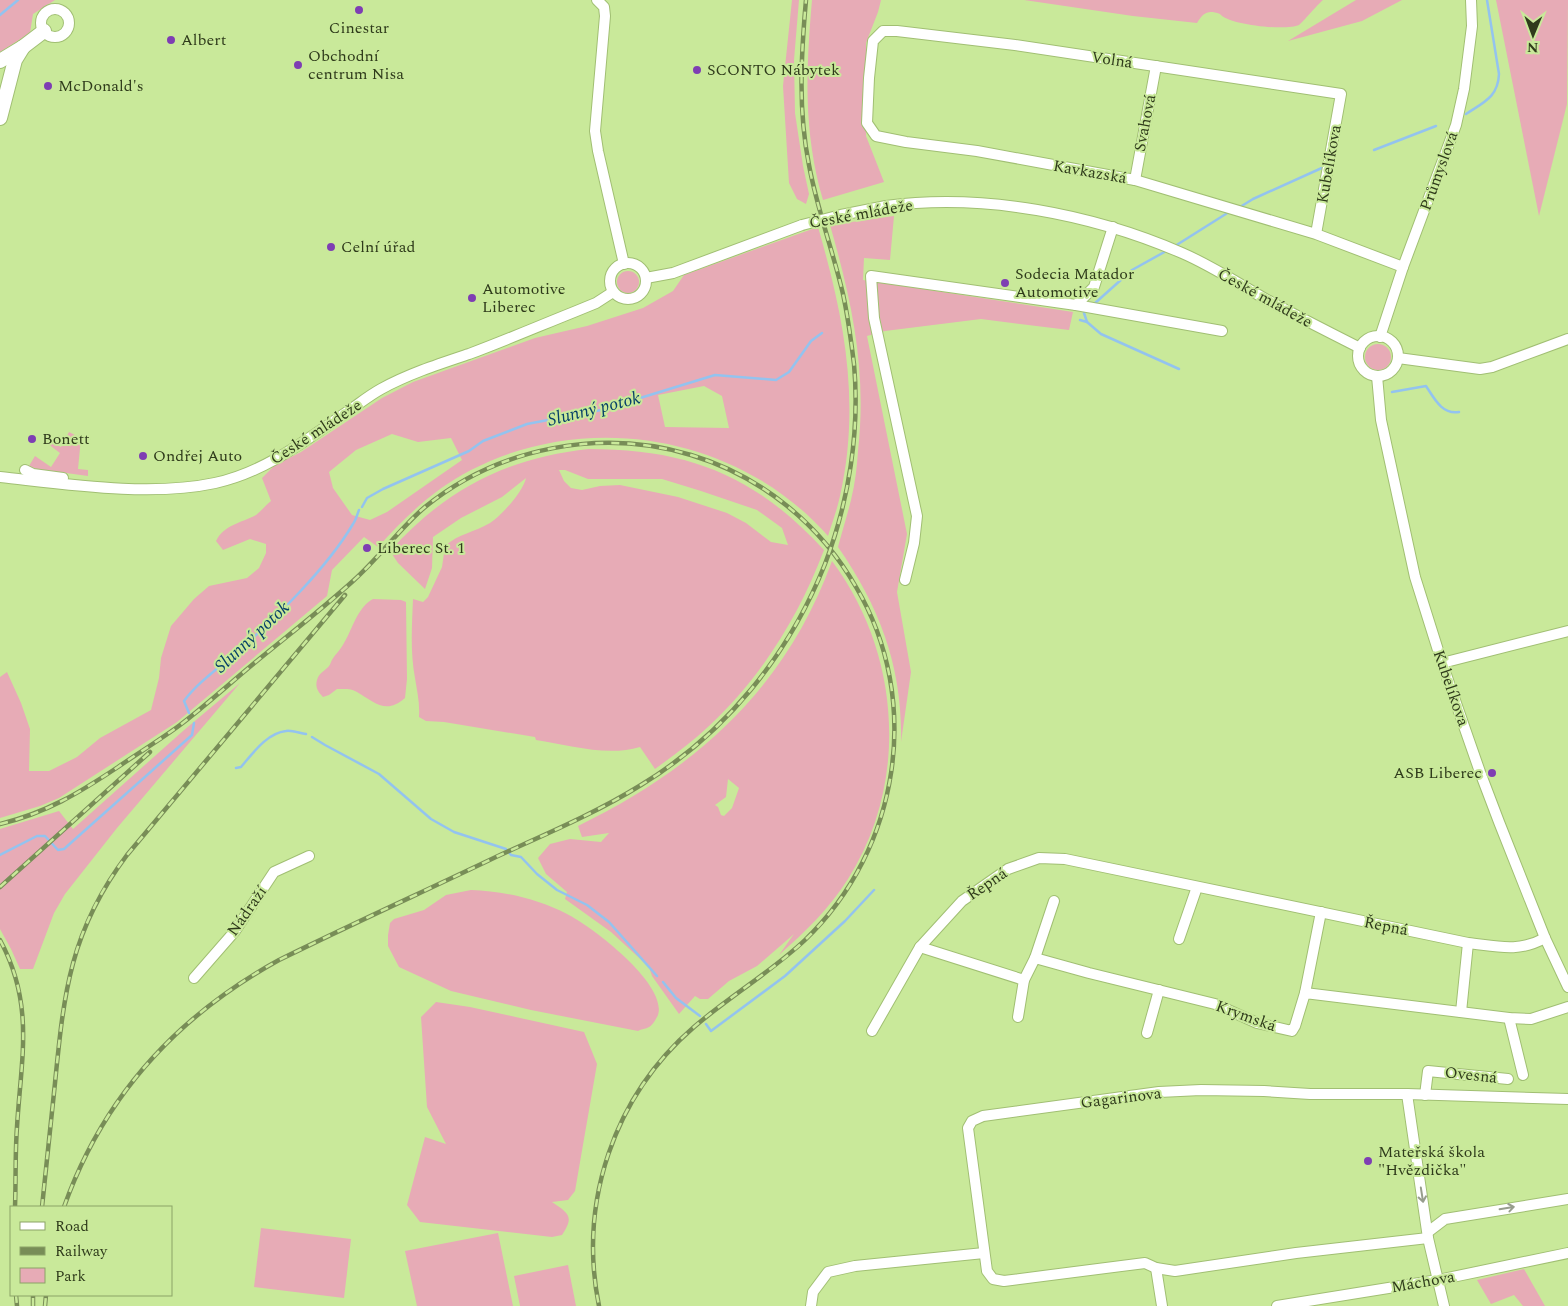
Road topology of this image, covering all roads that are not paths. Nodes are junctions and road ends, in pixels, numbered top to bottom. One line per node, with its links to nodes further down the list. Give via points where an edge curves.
1 (66, 0): 4 (street)
2 (597, 0): 15 (street, via 604,7 606,16 595,119 596,142)
3 (1471, 0): 16 (street, Průmyslová, via 1471,35 1456,125)
4 (60, 10): 5 (street, via 51,10 44,15 41,23); 5 (street, via 69,21 66,32 55,37)
5 (44, 31): 7 (highway)
6 (883, 31): 9 (street, Volná, via 1015,45); 12 (street, Kavkazská, via 873,40 869,78 867,123 876,136)
7 (23, 48): 8 (highway); 11 (highway, via 15,60)
8 (0, 61)
9 (1156, 66): 10 (street, Volná); 12 (street, Svahová)
10 (1341, 94): 14 (street, Kubelíkova)
11 (0, 118)
12 (1135, 180): 14 (street, Kavkazská)
13 (1113, 228): 17 (street, České mládeže, bridge, via 1007,206 929,203 886,206 802,225 673,273); 19 (street, via 1094,287); 23 (street, České mládeže, via 1181,253)
14 (1316, 234): 16 (street, Kavkazská)
15 (624, 264): 17 (street, via 638,266); 18 (street, via 612,274)
16 (1403, 267): 21 (street, Průmyslová)
17 (646, 278): 18 (street, via 644,290 635,298 623,298)
18 (613, 292): 28 (street, České mládeže, via 596,303 381,389 302,444 246,474 183,488)
19 (1076, 305): 20 (street); 29 (street, via 871,276 874,318 917,516)
20 (1222, 331)
21 (1380, 336): 23 (street, via 1367,340); 24 (street, via 1394,345)
22 (1568, 339): 24 (street, via 1480,369)
23 (1360, 348): 25 (street, via 1360,365 1367,373)
24 (1398, 358): 25 (street, via 1393,370)
25 (1377, 376): 31 (street, Kubelíkova, via 1381,420 1415,577)
26 (24, 470): 28 (street, via 63,478)
27 (0, 477): 28 (street, České mládeže)
28 (77, 485)
29 (905, 580)
30 (1568, 631): 31 (street)
31 (1442, 663): 36 (street, Kubelíkova, via 1480,772)
32 (309, 856): 41 (street, Nádraží, via 274,872 235,930)
33 (1198, 887): 35 (street, Řepná); 37 (street); 39 (street, Řepná, via 1064,859 1039,858 1008,869 962,901)
34 (1054, 900): 40 (street)
35 (1321, 912): 38 (street, Řepná); 45 (street, Krymská)
36 (1545, 938): 38 (street, Řepná, via 1516,948); 43 (street, Kubelíkova)
37 (1179, 939)
38 (1468, 943): 47 (street)
39 (920, 947): 42 (street); 50 (street, Řepná)
40 (1035, 958): 42 (street); 44 (street, Krymská)
41 (194, 978)
42 (1024, 980): 48 (street)
43 (1568, 986)
44 (1159, 990): 45 (street, Krymská, via 1214,1004 1257,1023 1292,1031); 51 (street)
45 (1305, 993): 47 (street)
46 (1568, 1007): 49 (street, via 1531,1019)
47 (1461, 1012): 49 (street)
48 (1018, 1018)
49 (1509, 1018): 52 (street)
50 (872, 1031)
51 (1147, 1033)
52 (1523, 1075)
53 (1508, 1079): 55 (street, Ovesná, via 1428,1071)
54 (1407, 1094): 55 (street, Gagarinova); 58 (street, one-way to 58); 59 (street, Gagarinova, via 1159,1092 983,1116 972,1121 968,1128)
55 (1425, 1095): 56 (street, Gagarinova)
56 (1568, 1099)
57 (1568, 1199): 58 (street, one-way to 57, via 1444,1218)
58 (1428, 1235): 61 (street, Gagarinova, via 1175,1271); 62 (street)
59 (984, 1253): 61 (street, Gagarinova, via 987,1271 993,1279 1004,1280 1145,1263); 63 (street, via 855,1266 828,1272 813,1292)
60 (1568, 1253): 62 (street, Máchova)
61 (1156, 1268): 64 (street)
62 (1438, 1280): 65 (street, Máchova); 66 (street)
63 (811, 1306)
64 (1162, 1306)
65 (1277, 1306)
66 (1444, 1306)

